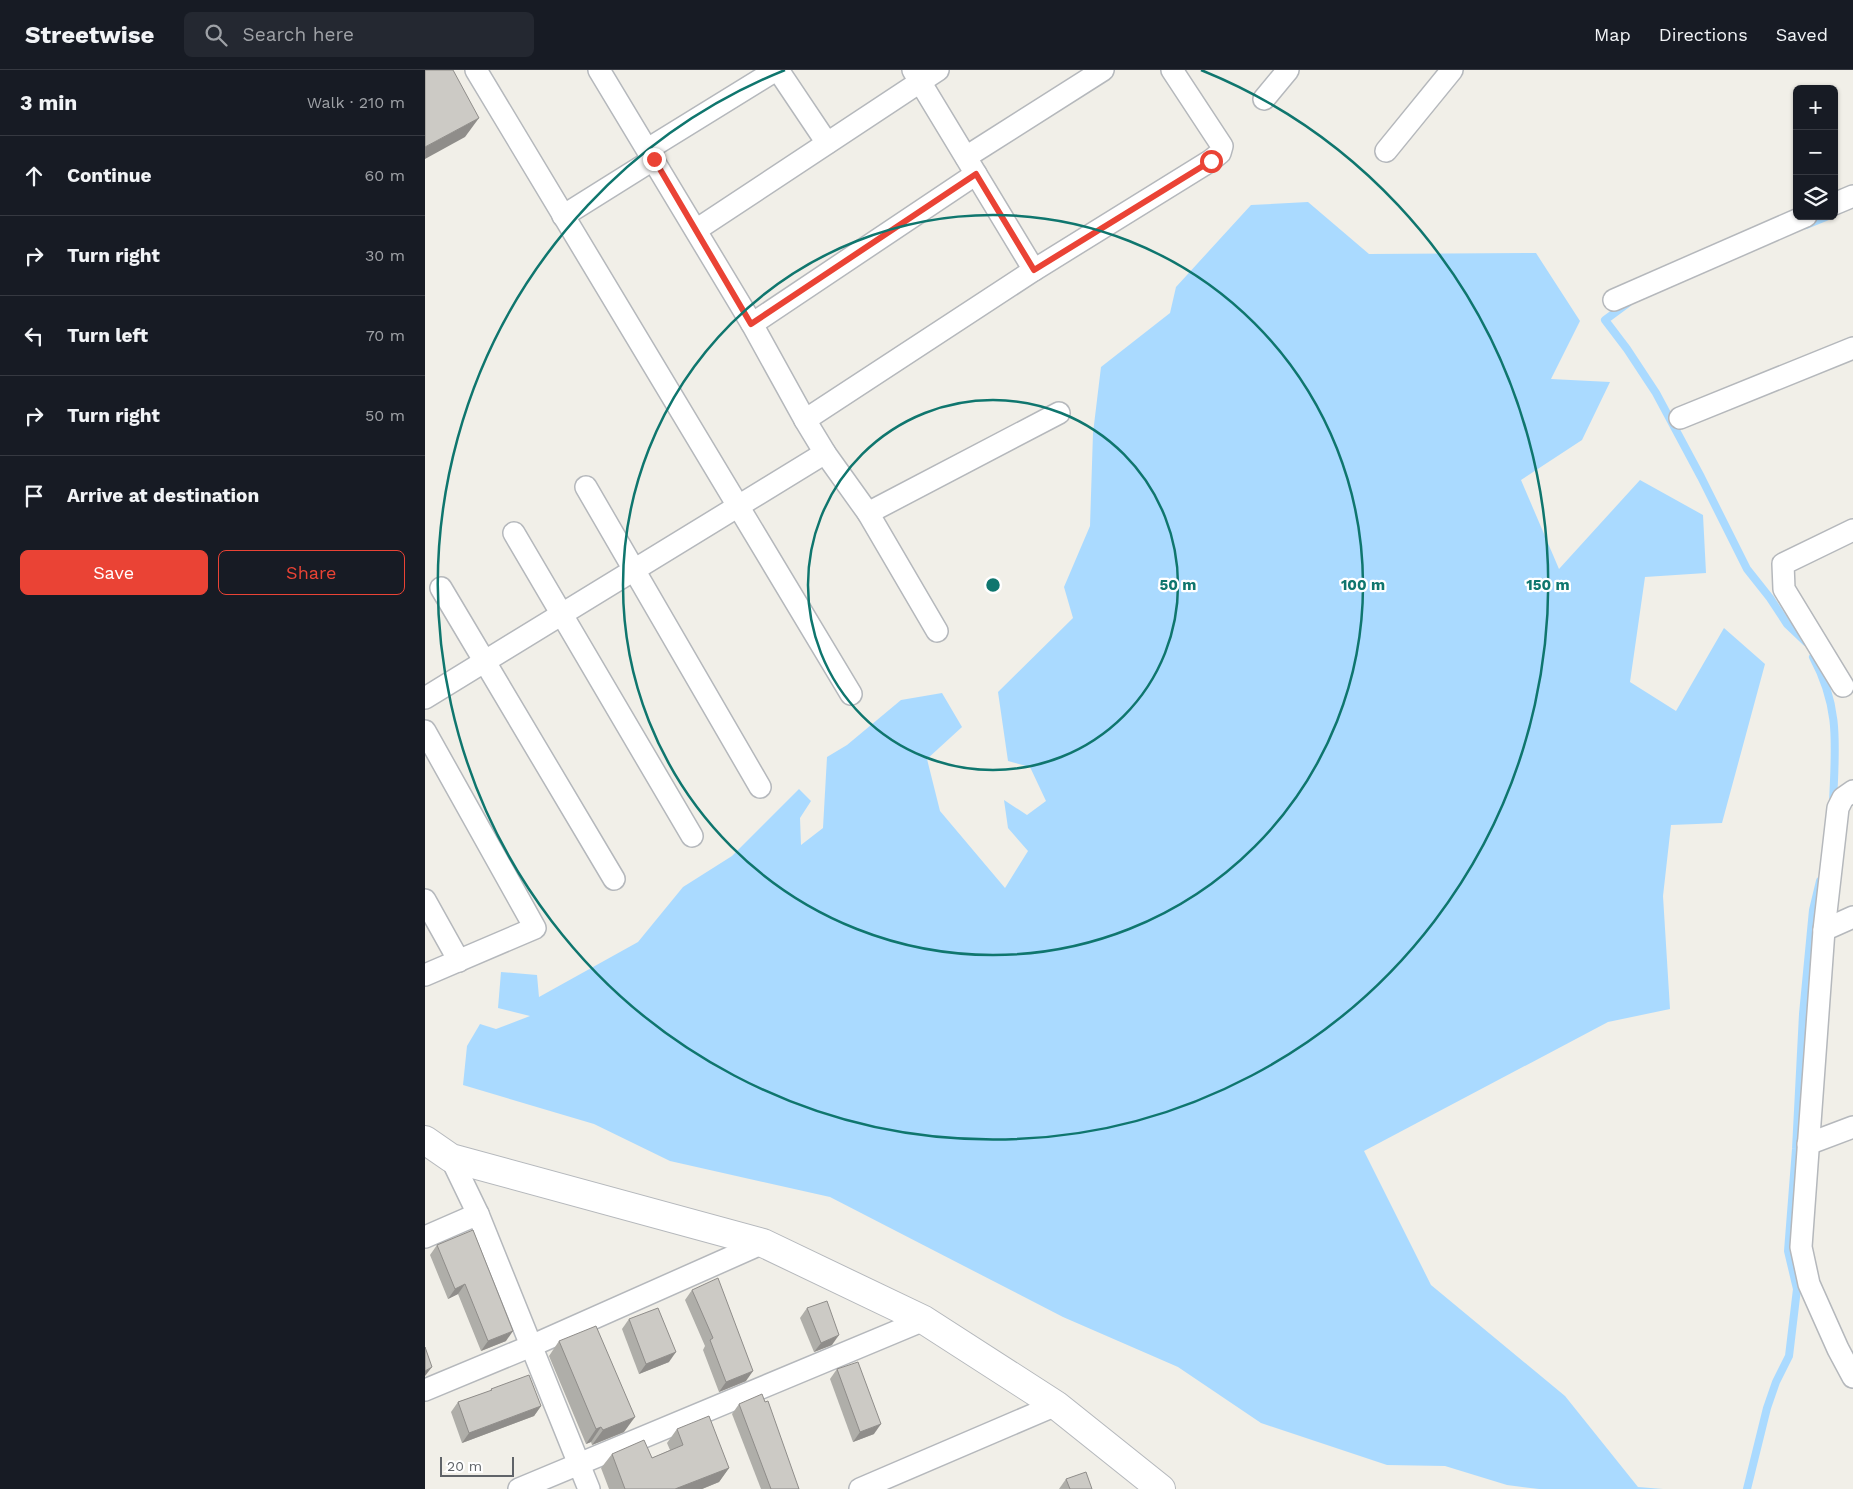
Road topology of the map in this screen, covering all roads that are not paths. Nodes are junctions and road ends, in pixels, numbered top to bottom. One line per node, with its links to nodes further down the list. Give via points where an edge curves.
1 (476, 70): 17 (street)
2 (599, 70): 13 (street)
3 (777, 70): 11 (street); 13 (street)
4 (938, 70): 9 (street)
5 (1103, 70): 14 (street)
6 (1172, 70): 20 (street, via 1222,146 1220,153)
7 (1288, 70): 10 (street)
8 (1452, 70): 12 (street)
9 (916, 76): 11 (street); 14 (street)
10 (1264, 99)
11 (827, 143): 19 (street)
12 (1387, 151)
13 (651, 154): 17 (street); 19 (street)
14 (971, 166): 20 (street); 22 (street)
15 (1853, 196): 16 (street)
16 (1838, 202)
17 (563, 216): 29 (street)
18 (1797, 220): 21 (street)
19 (696, 230): 22 (street)
20 (1034, 270): 26 (street)
21 (1614, 300)
22 (751, 324): 26 (street)
23 (1853, 348): 25 (street)
24 (1059, 414): 30 (street)
25 (1680, 418)
26 (805, 420): 27 (street)
27 (825, 453): 29 (street); 30 (street)
28 (586, 486): 33 (street)
29 (737, 507): 33 (street); 39 (street)
30 (868, 513): 36 (street)
31 (1853, 530): 38 (street, via 1783,564 1785,589)
32 (514, 533): 35 (street)
33 (635, 570): 35 (street); 42 (street)
34 (441, 588): 37 (street)
35 (561, 614): 37 (street); 44 (street)
36 (937, 631)
37 (485, 661): 40 (street); 45 (street)
38 (1843, 686)
39 (851, 694)
40 (425, 698)
41 (425, 731): 49 (street, via 535,928)
42 (760, 786)
43 (1853, 791): 48 (street, via 1843,798 1838,808)
44 (692, 836)
45 (614, 878)
46 (425, 900): 49 (street)
47 (1853, 917): 48 (street)
48 (1824, 930): 53 (street)
49 (459, 961): 50 (street)
50 (425, 975)
51 (1853, 1127): 53 (street)
52 (425, 1140): 54 (street)
53 (1808, 1144): 59 (street, via 1801,1247 1809,1284)
54 (451, 1158): 55 (street); 57 (street)
55 (477, 1214): 56 (street); 60 (street)
56 (425, 1237)
57 (763, 1243): 58 (street); 60 (street)
58 (924, 1320): 63 (street); 64 (street)
59 (1845, 1345): 61 (street)
60 (531, 1346): 62 (street); 64 (street)
61 (1853, 1377)
62 (425, 1390)
63 (1056, 1405): 67 (street); 68 (street)
64 (579, 1464): 65 (street); 66 (street)
65 (519, 1489)
66 (589, 1489)
67 (860, 1489)
68 (1161, 1489)

